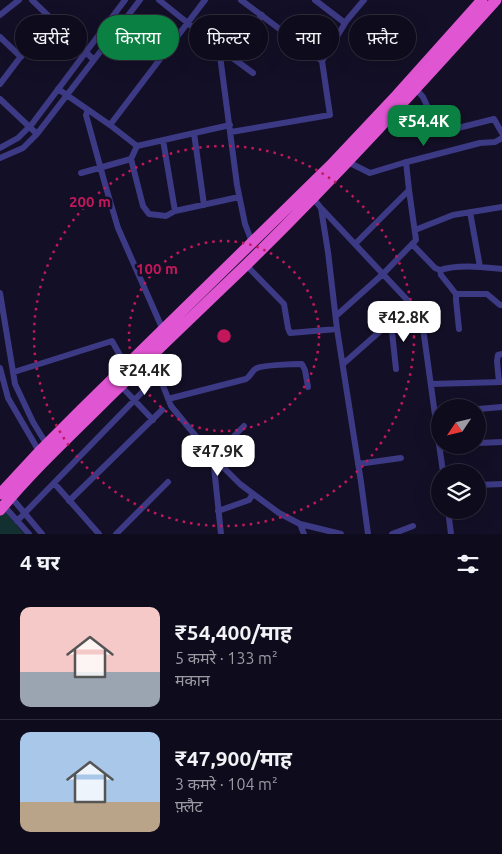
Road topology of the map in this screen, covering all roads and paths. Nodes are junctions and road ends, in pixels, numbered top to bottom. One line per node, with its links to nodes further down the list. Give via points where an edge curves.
1 (19, 0): 12 (street)
2 (32, 0): 13 (street)
3 (125, 0): 20 (street)
4 (140, 0): 24 (street)
5 (159, 0): 16 (street)
6 (205, 0): 16 (street)
7 (241, 0): 14 (street)
8 (315, 0): 17 (street)
9 (364, 0): 17 (street)
10 (482, 0): 63 (highway)
11 (496, 0): 30 (highway)
12 (0, 15)
13 (47, 15)
14 (262, 15)
15 (268, 20): 27 (street)
16 (188, 23): 35 (street)
17 (345, 23): 27 (street)
18 (0, 37): 19 (street)
19 (15, 51)
20 (87, 51)
21 (87, 53): 24 (street)
22 (19, 60): 29 (street)
23 (80, 60): 31 (street)
24 (94, 60): 32 (street)
25 (221, 60): 36 (street)
26 (235, 60): 28 (street)
27 (322, 61): 38 (street, via 330,115)
28 (253, 73)
29 (0, 84)
30 (416, 89): 40 (street, via 424,97 439,131 494,119); 48 (highway)
31 (58, 90): 32 (street); 37 (street)
32 (67, 96): 34 (street); 41 (street)
33 (0, 99): 37 (street)
34 (88, 110): 35 (street); 50 (street, via 86,115)
35 (110, 125): 44 (street)
36 (230, 125): 38 (street); 39 (street)
37 (29, 127): 41 (street); 45 (street)
38 (231, 132): 53 (street)
39 (194, 133): 43 (street); 55 (street)
40 (502, 133)
41 (37, 134): 46 (street, via 23,148)
42 (502, 138): 49 (street)
43 (163, 140): 44 (street); 58 (street)
44 (138, 146): 47 (street)
45 (0, 148)
46 (0, 158)
47 (131, 159): 50 (street); 58 (street, via 143,206 149,214 166,216)
48 (348, 162): 49 (street, via 370,173); 54 (highway)
49 (406, 162): 52 (street)
50 (100, 168): 51 (street); 77 (street, via 118,228)
51 (80, 173)
52 (410, 190): 60 (street); 61 (street)
53 (239, 197): 55 (street); 63 (street, via 245,224)
54 (313, 198): 57 (street); 63 (highway)
55 (204, 205): 58 (street)
56 (502, 207): 59 (street)
57 (321, 208): 61 (street); 73 (street)
58 (175, 211)
59 (470, 212): 60 (street); 65 (street)
60 (415, 230): 62 (street, via 416,240)
61 (355, 244): 68 (street)
62 (412, 244): 67 (street); 68 (street)
63 (255, 247): 64 (highway); 77 (highway)
64 (246, 265): 75 (street, via 284,304 290,333); 79 (highway)
65 (480, 267): 66 (street); 67 (street)
66 (502, 269)
67 (440, 270): 70 (street)
68 (382, 274): 71 (street); 73 (street)
69 (0, 293): 84 (street)
70 (456, 294): 72 (street, via 487,294); 76 (street)
71 (411, 304): 74 (street); 87 (street, via 420,306)
72 (502, 305)
73 (336, 316): 75 (street)
74 (388, 324): 80 (street); 83 (street, via 392,332)
75 (337, 329): 80 (street)
76 (459, 329)
77 (163, 330): 81 (highway)
78 (502, 354): 85 (street, via 498,355 497,361)
79 (150, 358): 88 (highway); 90 (street)
80 (343, 364): 103 (street)
81 (126, 366): 84 (street, via 112,341); 100 (highway)
82 (0, 368): 100 (street, via 8,398)
83 (396, 369)
84 (14, 372): 100 (street)
85 (501, 382): 87 (street)
86 (151, 383): 92 (street)
87 (431, 384): 91 (street)
88 (121, 386): 92 (street); 100 (highway)
89 (308, 387): 90 (street, via 302,364 262,367 246,379)
90 (168, 399): 101 (street)
91 (434, 399)
92 (134, 400): 96 (street); 105 (street)
93 (502, 407): 94 (street)
94 (486, 408)
95 (162, 410): 96 (street)
96 (153, 420): 109 (street)
97 (244, 426): 101 (street)
98 (502, 442): 99 (street)
99 (486, 443)
100 (45, 452): 110 (highway)
101 (213, 457): 108 (street); 111 (street)
102 (401, 458): 103 (street)
103 (358, 464): 124 (street)
104 (168, 482): 120 (street)
105 (54, 483): 109 (street); 112 (street)
106 (502, 484): 107 (street)
107 (486, 485)
108 (253, 494): 111 (street, via 248,500); 115 (street)
109 (69, 501): 119 (street)
110 (4, 502): 112 (street); 114 (street)
111 (218, 511): 121 (street)
112 (24, 513): 114 (street); 118 (street)
113 (449, 519): 126 (street)
114 (17, 521): 117 (street)
115 (300, 524): 122 (street); 123 (street)
116 (413, 526): 125 (street)
117 (28, 534)
118 (42, 534)
119 (99, 534)
120 (116, 534)
121 (221, 534)
122 (304, 534)
123 (341, 534)
124 (368, 534)
125 (392, 534)
126 (451, 534)

